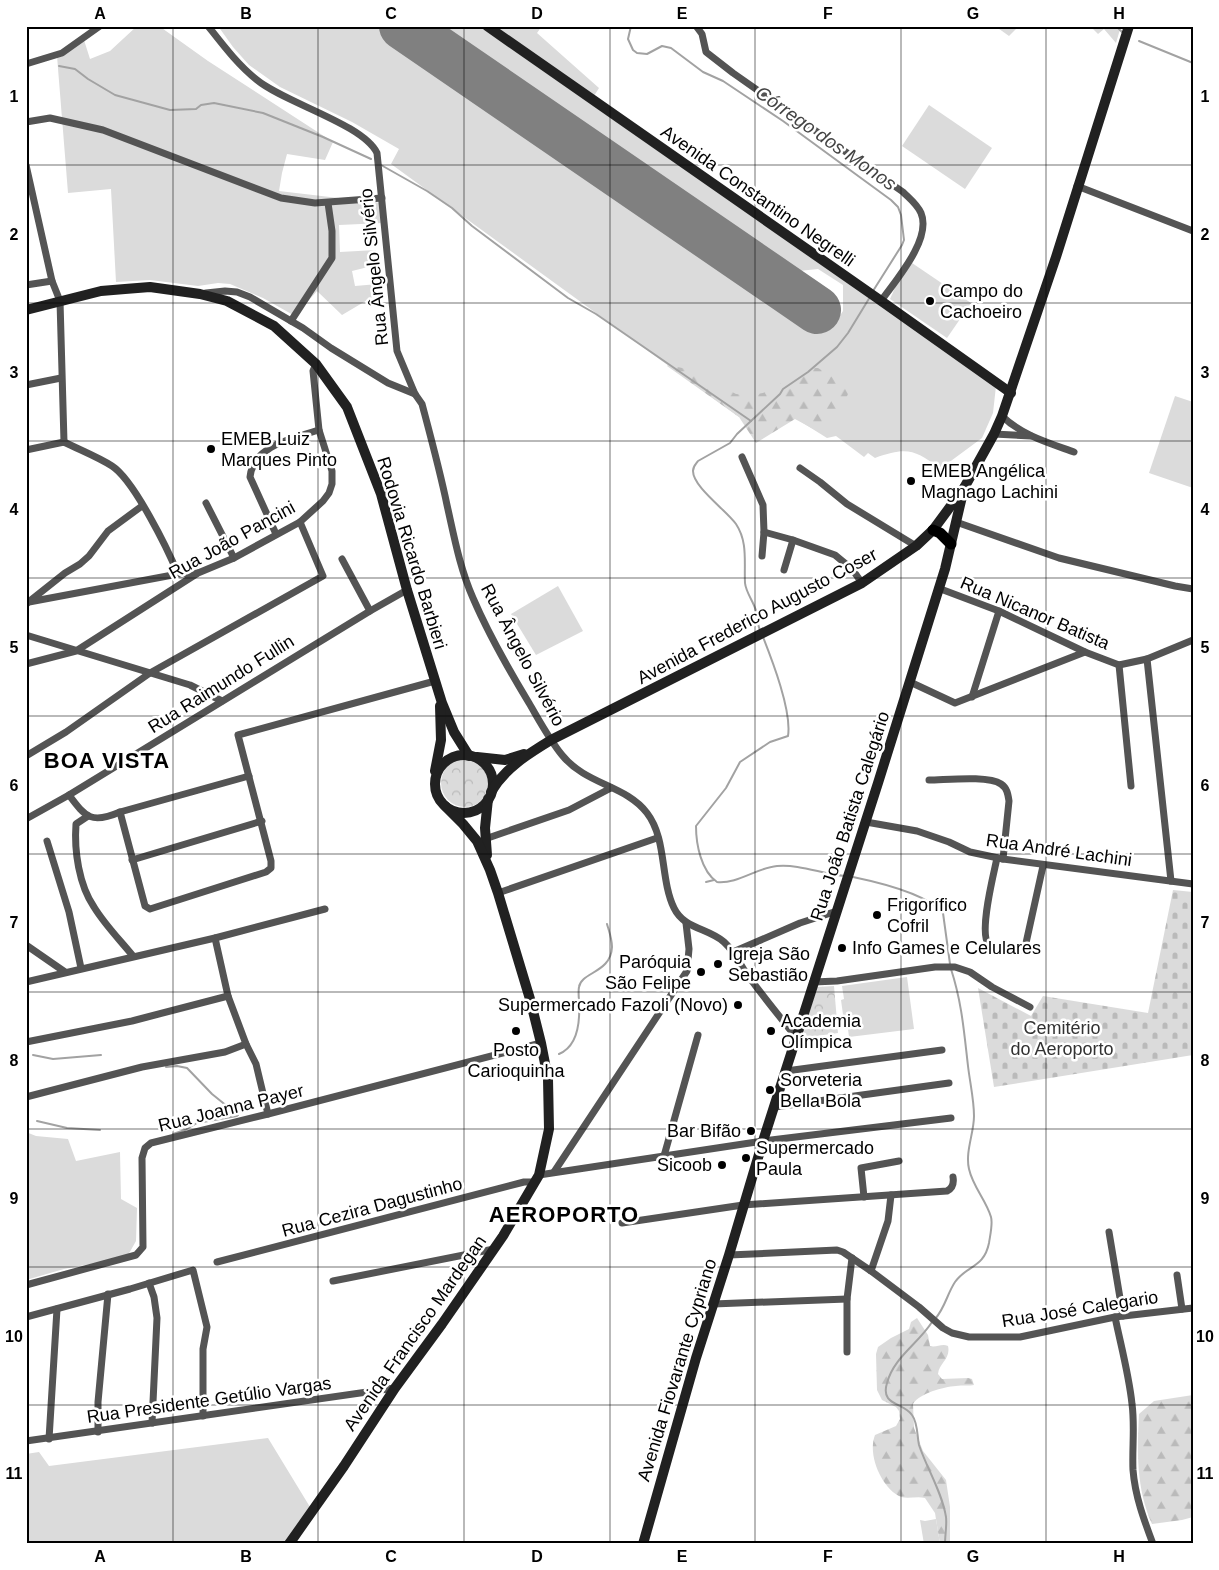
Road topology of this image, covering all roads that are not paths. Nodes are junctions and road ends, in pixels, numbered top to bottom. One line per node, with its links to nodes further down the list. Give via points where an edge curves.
1 (87, 26): 7 (street)
2 (100, 26): 7 (street)
3 (208, 26): 12 (street, Rua Ângelo Silvério, via 257,81 362,135 374,146)
4 (487, 26): 18 (main road, Avenida Constantino Negrelli)
5 (696, 26): 18 (street, via 702,34 706,52 903,192 915,204 923,221 918,247)
6 (1129, 26): 11 (main road, Avenida Frederico Augusto Coser)
7 (87, 36): 8 (street, via 62,53)
8 (26, 64)
9 (26, 122): 13 (street, via 50,118 103,130 281,198)
10 (26, 165): 15 (street)
11 (1077, 186): 14 (street); 26 (main road, Avenida Frederico Augusto Coser)
12 (382, 198): 13 (street); 25 (street, Rua Ângelo Silvério, via 396,351)
13 (328, 203): 21 (street, via 332,258)
14 (1193, 231)
15 (52, 281): 16 (street); 19 (street)
16 (26, 285)
17 (200, 294): 19 (main road, Rodovia Ricardo Barbieri, via 150,287 101,291); 21 (street, via 237,292); 22 (main road, Rodovia Ricardo Barbieri, via 227,301 274,326)
18 (879, 300): 26 (main road, Avenida Constantino Negrelli)
19 (60, 301): 20 (main road, Rodovia Ricardo Barbieri); 23 (street)
20 (26, 310)
21 (291, 321): 25 (street, via 388,383)
22 (316, 364): 28 (street, Rua João Pancini, via 313,371); 57 (main road, Rodovia Ricardo Barbieri, via 347,407 381,494)
23 (61, 378): 24 (street); 31 (street)
24 (26, 385)
25 (415, 394): 73 (street, Rua Ângelo Silvério, via 422,404 457,549 473,597 514,678)
26 (1010, 394): 27 (main road, Avenida Frederico Augusto Coser)
27 (1002, 416): 29 (main road, Avenida Frederico Augusto Coser); 30 (street)
28 (320, 430): 40 (street, Rua João Pancini, via 332,471 332,484 323,501); 44 (street, via 269,448 251,467 250,477)
29 (994, 434): 30 (street); 36 (main road, Avenida Frederico Augusto Coser)
30 (1031, 436): 33 (street)
31 (64, 442): 32 (street); 38 (street, via 114,467)
32 (26, 450)
33 (1074, 452)
34 (742, 457): 43 (street, via 763,506)
35 (800, 468): 47 (street, via 847,504)
36 (964, 488): 39 (main road, Avenida Frederico Augusto Coser); 41 (main road, Rua João Batista Calegário)
37 (206, 503): 49 (street)
38 (142, 506): 53 (street); 58 (street, via 108,531 84,560)
39 (944, 515): 41 (main road); 42 (main road, Avenida Frederico Augusto Coser)
40 (300, 522): 44 (street, Rua João Pancini); 68 (street, via 323,576)
41 (956, 522): 46 (main road, Rua João Batista Calegário); 56 (street, via 1059,558)
42 (933, 530): 46 (main road); 47 (main road, Avenida Frederico Augusto Coser)
43 (764, 532): 45 (street); 48 (street)
44 (276, 534): 49 (street, Rua João Pancini)
45 (793, 540): 51 (street); 54 (street, via 835,555 852,569)
46 (951, 544): 55 (main road, Rua João Batista Calegário)
47 (916, 546): 54 (main road, Avenida Frederico Augusto Coser)
48 (762, 556)
49 (234, 558): 52 (street, Rua João Pancini)
50 (342, 559): 59 (street)
51 (784, 570)
52 (198, 573): 53 (street); 63 (street, Rua João Pancini)
53 (178, 574): 58 (street)
54 (862, 583): 73 (main road, Avenida Frederico Augusto Coser)
55 (938, 588): 60 (street, Rua Nicanor Batista); 69 (main road, Rua João Batista Calegário)
56 (1193, 588)
57 (407, 590): 59 (street, Rua Raimundo Fullin); 70 (main road, Rodovia Ricardo Barbieri)
58 (28, 603)
59 (370, 611): 72 (street, Rua Raimundo Fullin)
60 (999, 611): 64 (street, Rua Nicanor Batista); 71 (street)
61 (26, 635): 63 (street)
62 (1193, 640): 65 (street)
63 (76, 651): 66 (street, Rua João Pancini); 68 (street)
64 (1086, 652): 67 (street, Rua Nicanor Batista); 71 (street)
65 (1147, 659): 67 (street); 97 (street)
66 (26, 664)
67 (1119, 665): 80 (street, Rua Nicanor Batista)
68 (150, 673): 72 (street, via 190,685); 75 (street)
69 (910, 682): 71 (street, via 954,703); 89 (main road, Rua João Batista Calegário)
70 (436, 684): 76 (main road, via 454,732); 77 (street, via 238,735); 79 (main road, via 441,740)
71 (972, 697)
72 (222, 701): 82 (street, Rua Raimundo Fullin)
73 (552, 740): 74 (main road, Avenida Frederico Augusto Coser); 81 (street, Rua Ângelo Silvério, via 572,765 592,780)
74 (534, 751): 76 (main road, Avenida Frederico Augusto Coser, via 505,760); 83 (main road, Avenida Frederico Augusto Coser, via 508,770)
75 (26, 756)
76 (471, 756): 79 (main road, via 448,759 438,771); 83 (main road, via 489,771 492,782)
77 (249, 776): 85 (street); 88 (street)
78 (929, 780): 93 (street, via 988,779 1003,785 1009,801)
79 (435, 781): 84 (main road, via 438,797)
80 (1131, 786)
81 (611, 788): 90 (street, Rua Ângelo Silvério, via 643,808 652,821); 91 (street, via 569,810)
82 (69, 795): 86 (street); 87 (street, Rua Raimundo Fullin)
83 (490, 795): 84 (main road, via 482,806 472,812 455,811); 91 (main road, Avenida Francisco Mardegan)
84 (445, 806): 96 (main road, Avenida Francisco Mardegan, via 477,841)
85 (120, 812): 86 (street, via 109,817); 94 (street)
86 (88, 816): 106 (street, via 76,824 84,886 94,907)
87 (26, 819)
88 (262, 821): 94 (street); 94 (street, via 271,861 271,868 266,872 150,908 145,906)
89 (866, 822): 93 (street, Rua André Lachini, via 917,831 970,852); 101 (main road, Rua João Batista Calegário)
90 (657, 838): 99 (street); 102 (street, Rua Ângelo Silvério, via 668,892)
91 (485, 839): 96 (main road, Avenida Francisco Mardegan)
92 (47, 841): 107 (street, via 69,912)
93 (1000, 858): 95 (street, Rua André Lachini); 95 (street, via 985,921 986,940 992,947 1013,952 1019,951 1026,943)
94 (132, 860)
95 (1043, 866): 97 (street, Rua André Lachini)
96 (490, 870): 99 (main road, Avenida Francisco Mardegan)
97 (1171, 881): 98 (street, Rua André Lachini)
98 (1193, 884)
99 (498, 893): 116 (main road, Avenida Francisco Mardegan)
100 (325, 909): 103 (street)
101 (837, 911): 105 (street); 110 (main road, Rua João Batista Calegário)
102 (686, 923): 105 (street, via 722,940); 128 (street, via 687,971)
103 (215, 938): 106 (street); 111 (street)
104 (26, 945): 108 (street)
105 (733, 952): 114 (street)
106 (133, 956): 107 (street)
107 (80, 968): 108 (street)
108 (65, 972): 109 (street)
109 (26, 982)
110 (813, 982): 112 (street, via 955,967 970,972); 114 (main road, Rua João Batista Calegário)
111 (228, 996): 115 (street, via 132,1021); 117 (street)
112 (1030, 1007)
113 (698, 1035): 126 (street)
114 (796, 1037): 119 (main road, Rua João Batista Calegário)
115 (26, 1042)
116 (542, 1043): 123 (street, Rua Joanna Payer); 130 (main road, Avenida Francisco Mardegan, via 548,1079 549,1129)
117 (246, 1044): 121 (street, via 225,1052 142,1067); 123 (street, via 256,1064)
118 (942, 1050): 119 (street)
119 (786, 1071): 122 (main road, Rua João Batista Calegário)
120 (949, 1083): 122 (street)
121 (26, 1098)
122 (775, 1107): 125 (main road, Rua João Batista Calegário)
123 (268, 1114): 144 (street, Rua Joanna Payer, via 150,1143 142,1158 143,1247 136,1255)
124 (950, 1118): 125 (street, Rua Cezira Dagustinho)
125 (763, 1141): 126 (street, Rua Cezira Dagustinho); 133 (main road, Rua João Batista Calegário)
126 (664, 1156): 128 (street, Rua Cezira Dagustinho)
127 (899, 1161): 132 (street, via 861,1168)
128 (554, 1172): 130 (street, Rua Cezira Dagustinho)
129 (954, 1177): 131 (street, via 954,1184 947,1191)
130 (536, 1178): 136 (main road, Avenida Francisco Mardegan); 139 (street, Rua Cezira Dagustinho)
131 (891, 1195): 132 (street); 140 (street, via 888,1221)
132 (864, 1197): 133 (street)
133 (743, 1205): 134 (street); 137 (main road, Avenida Fiovarante Cypriano)
134 (622, 1223)
135 (1109, 1232): 152 (street)
136 (494, 1249): 142 (street); 154 (main road, Avenida Francisco Mardegan)
137 (729, 1255): 138 (street, Rua José Calegario, via 828,1250 843,1252); 147 (main road, Avenida Fiovarante Cypriano)
138 (852, 1258): 140 (street, Rua José Calegario); 146 (street)
139 (217, 1262)
140 (871, 1271): 152 (street, Rua José Calegario, via 943,1328 969,1337 1020,1337)
141 (1177, 1275): 150 (street)
142 (333, 1281)
143 (149, 1283): 145 (street); 155 (street, via 193,1270 207,1327 203,1349); 156 (street, via 157,1318)
144 (26, 1285)
145 (108, 1294): 149 (street); 157 (street)
146 (847, 1299): 147 (street); 153 (street)
147 (713, 1304): 161 (main road, Avenida Fiovarante Cypriano)
148 (1193, 1308): 150 (street, Rua José Calegario)
149 (57, 1309): 151 (street); 158 (street)
150 (1182, 1309): 152 (street, Rua José Calegario)
151 (26, 1317)
152 (1119, 1317): 162 (street, via 1132,1405 1133,1470 1137,1497)
153 (847, 1352)
154 (395, 1388): 155 (street, Rua Presidente Getúlio Vargas); 160 (main road, Avenida Francisco Mardegan)
155 (203, 1416): 156 (street, Rua Presidente Getúlio Vargas)
156 (152, 1423): 157 (street, Rua Presidente Getúlio Vargas)
157 (98, 1432): 158 (street, Rua Presidente Getúlio Vargas)
158 (49, 1439): 159 (street, Rua Presidente Getúlio Vargas)
159 (26, 1441)
160 (289, 1544)
161 (643, 1544)
162 (1153, 1544)

